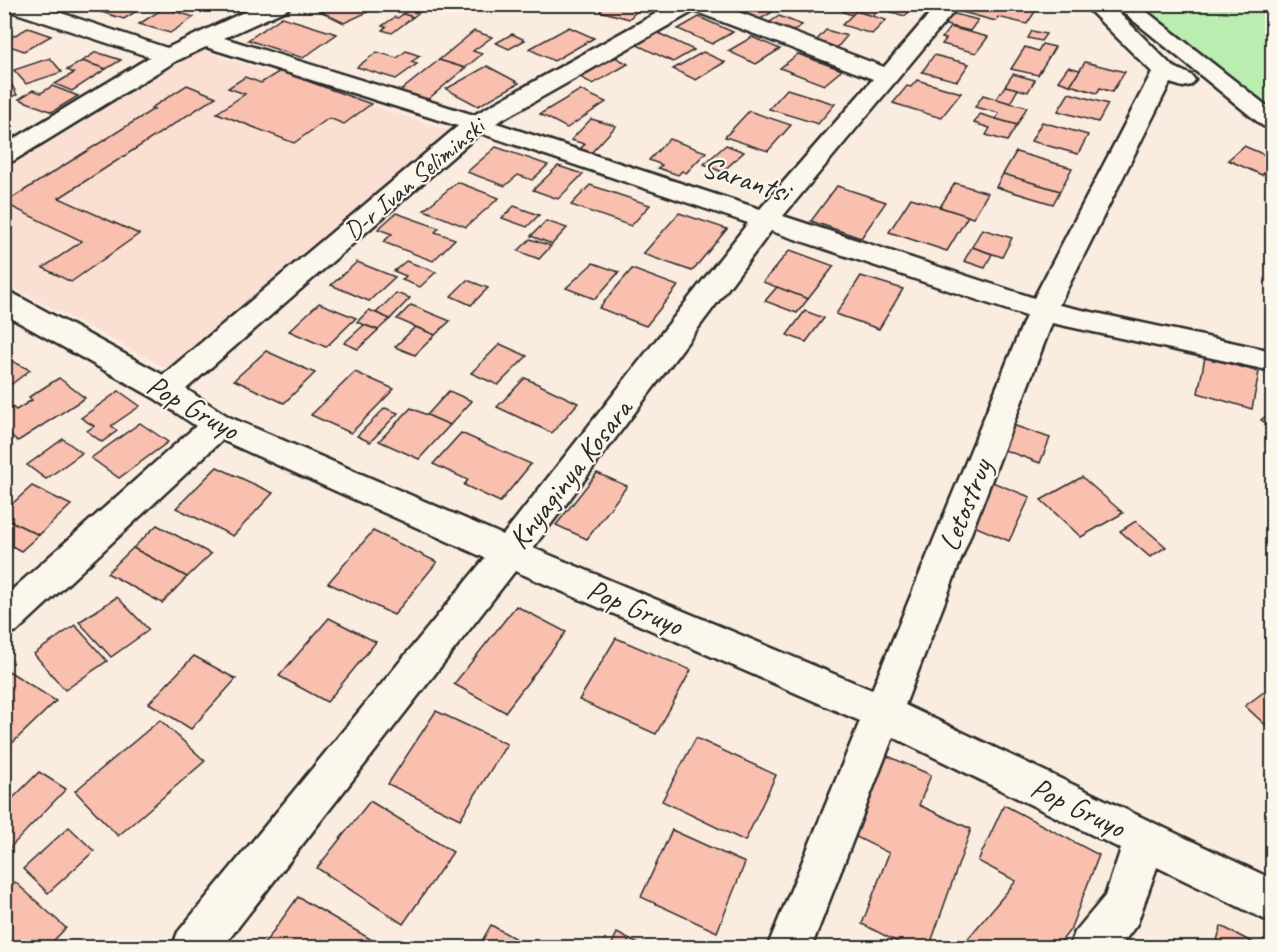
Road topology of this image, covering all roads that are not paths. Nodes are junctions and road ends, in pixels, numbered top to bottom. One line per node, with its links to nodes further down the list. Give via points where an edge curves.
1 (11, 4): 9 (street)
2 (280, 4): 8 (street)
3 (690, 4): 14 (street, D-r Ivan Seliminski)
4 (696, 4): 11 (street)
5 (950, 4): 11 (street, Knyaginya Kosara)
6 (1094, 4): 10 (street)
7 (1123, 4): 13 (street)
8 (204, 39): 9 (street); 14 (street, Sarantsi)
9 (168, 56): 15 (street)
10 (1164, 71): 12 (street); 18 (street, Letostruy)
11 (887, 75): 16 (street, Knyaginya Kosara)
12 (1221, 96)
13 (1272, 121)
14 (476, 124): 16 (street, Sarantsi); 20 (street, D-r Ivan Seliminski)
15 (4, 156)
16 (765, 220): 18 (street, Sarantsi); 22 (street, Knyaginya Kosara)
17 (4, 301): 20 (street, Pop Gruyo)
18 (1042, 311): 19 (street, Sarantsi); 24 (street, Letostruy)
19 (1272, 362)
20 (165, 390): 21 (street, Pop Gruyo)
21 (218, 425): 22 (street, Pop Gruyo); 23 (street)
22 (509, 553): 24 (street, Pop Gruyo); 27 (street, Knyaginya Kosara)
23 (4, 620)
24 (883, 712): 25 (street, Pop Gruyo); 28 (street, Letostruy)
25 (1145, 840): 26 (street, Pop Gruyo); 29 (street, via 1122,909)
26 (1272, 901)
27 (194, 948)
28 (789, 948)
29 (1091, 948)

